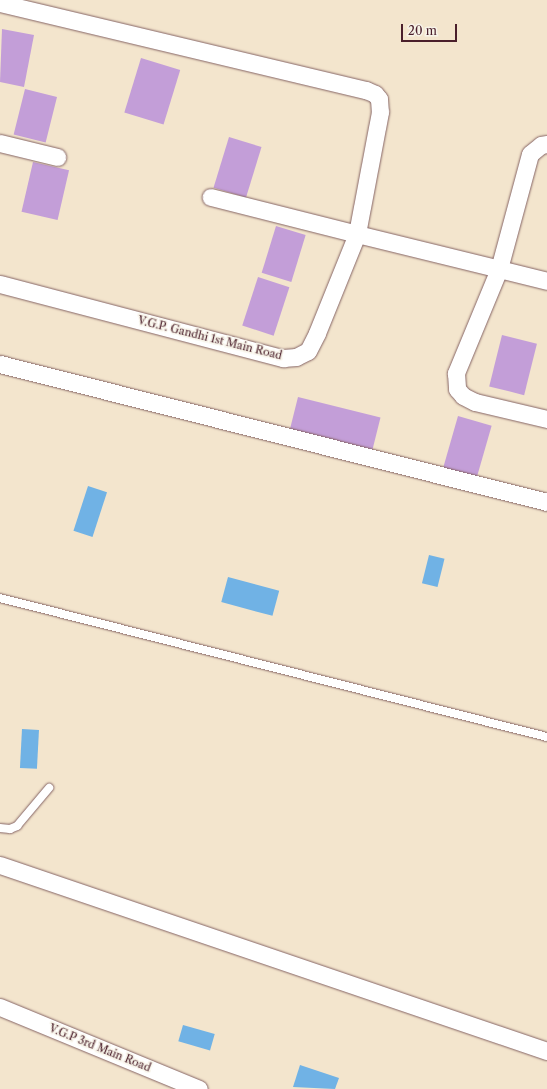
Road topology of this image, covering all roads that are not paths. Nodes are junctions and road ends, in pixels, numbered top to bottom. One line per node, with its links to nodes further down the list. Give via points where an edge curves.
1 (0, 3): 6 (street, V.G.P. Gandhi 1st Main Road, via 375,94 380,104 380,112)
2 (0, 143): 4 (street)
3 (547, 144): 7 (street, via 541,145 530,154)
4 (57, 157)
5 (211, 197): 6 (street)
6 (357, 234): 7 (street); 9 (street, V.G.P. Gandhi 1st Main Road, via 317,333 308,351 296,357 282,358)
7 (499, 269): 8 (street); 11 (street, via 456,373 456,389 475,402)
8 (547, 281)
9 (0, 284)
10 (0, 364): 12 (street)
11 (547, 419)
12 (547, 502)
13 (0, 598): 14 (lane)
14 (547, 737)
15 (49, 788): 16 (lane, via 17,826 10,829)
16 (0, 828)
17 (0, 865): 19 (street)
18 (0, 1007): 20 (street, V.G.P 3rd Main Road)
19 (547, 1051)
20 (199, 1089)

